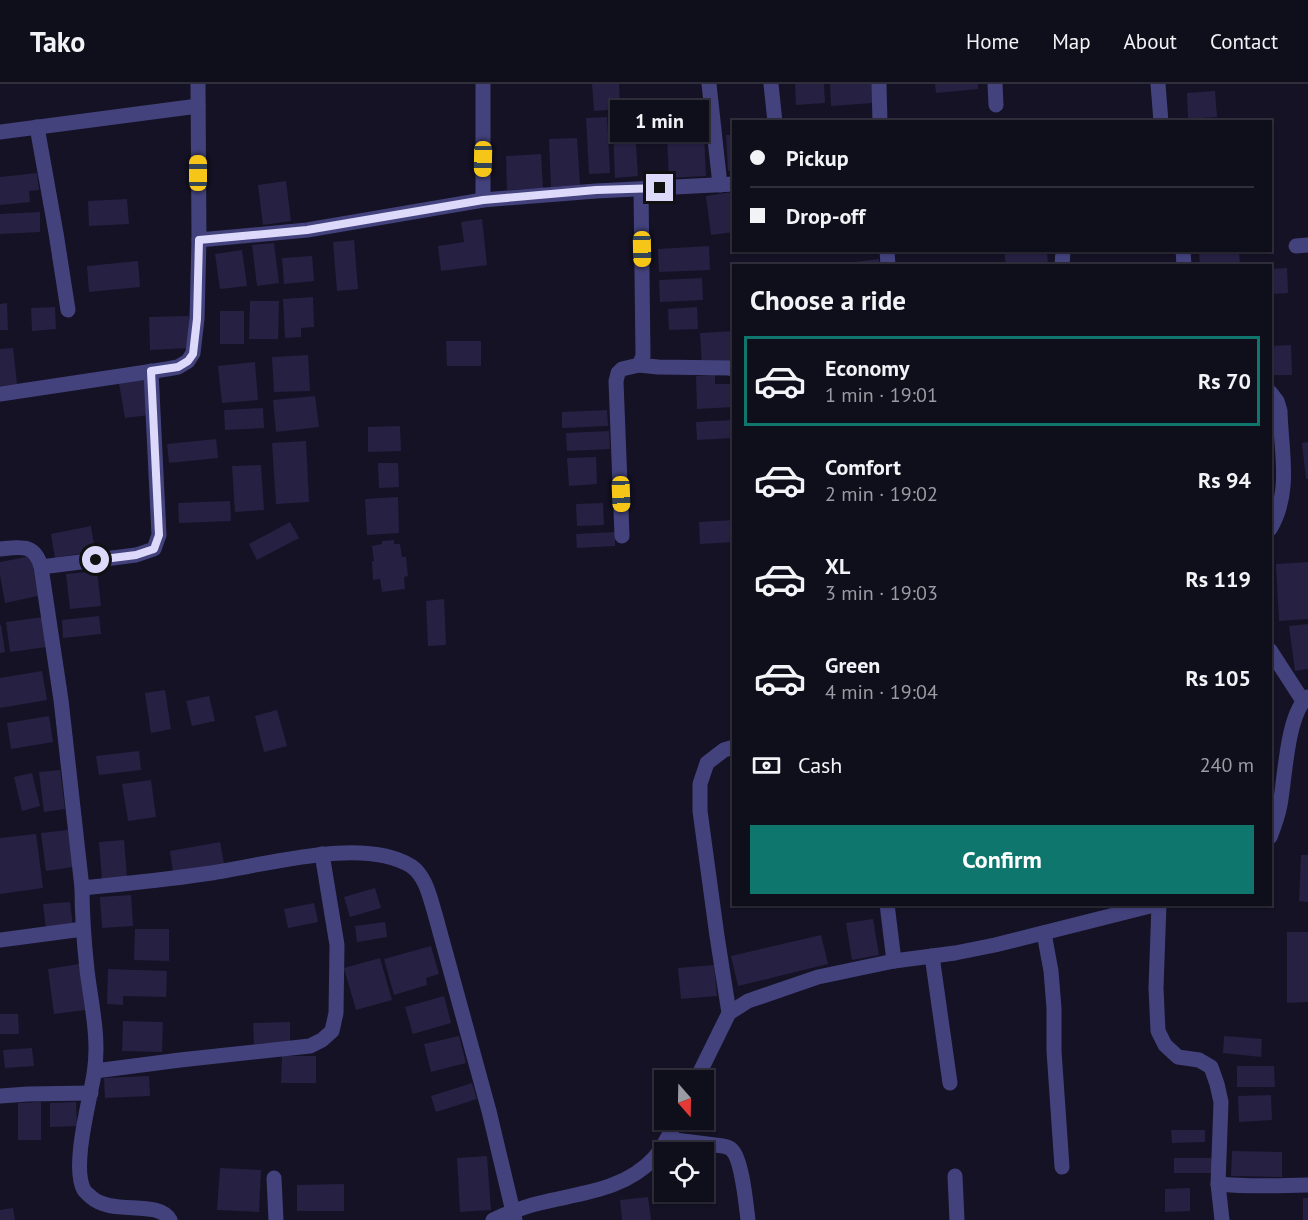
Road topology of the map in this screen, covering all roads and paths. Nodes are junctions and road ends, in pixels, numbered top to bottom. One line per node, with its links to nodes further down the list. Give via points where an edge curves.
1 (198, 84): 9 (street)
2 (483, 84): 17 (street)
3 (709, 84): 15 (street)
4 (771, 84): 10 (street)
5 (879, 84): 11 (street)
6 (995, 84): 8 (street)
7 (1158, 84): 12 (street)
8 (996, 105)
9 (198, 106): 13 (street); 18 (street)
10 (775, 120)
11 (880, 120)
12 (1161, 120)
13 (37, 127): 14 (street); 19 (street)
14 (0, 132)
15 (727, 185): 16 (street)
16 (641, 189): 17 (street); 20 (street, via 643,348)
17 (483, 200): 18 (street, via 307,230)
18 (199, 240): 22 (street, via 193,354 178,367)
19 (68, 310)
20 (639, 365): 21 (street); 26 (street, via 622,369 616,381)
21 (732, 369)
22 (151, 371): 23 (street); 28 (street, via 159,535 154,549 136,555)
23 (0, 394)
24 (1272, 395): 25 (street, via 1280,411 1283,495)
25 (1272, 526)
26 (622, 536)
27 (0, 549): 28 (street, via 31,550)
28 (41, 567): 34 (street)
29 (1272, 653): 30 (street)
30 (1306, 699): 32 (street, via 1294,718)
31 (732, 748): 43 (street, via 707,763 700,784 700,811)
32 (1272, 831)
33 (322, 854): 34 (street, via 206,874); 45 (street, via 337,945 336,1014 332,1031 310,1046); 56 (street, via 361,852 392,857 413,867 425,884)
34 (82, 888): 38 (street)
35 (887, 906): 42 (street)
36 (1150, 906): 39 (street)
37 (1158, 906): 54 (street, via 1158,1031 1178,1057 1199,1060 1211,1068 1218,1084)
38 (83, 929): 40 (street); 45 (street, via 96,1032)
39 (1044, 933): 41 (street); 51 (street, via 1054,1008)
40 (0, 940)
41 (932, 956): 42 (street); 46 (street)
42 (894, 961): 43 (street, via 818,977 748,1001)
43 (729, 1013): 44 (street)
44 (701, 1070)
45 (95, 1071): 47 (street)
46 (950, 1083)
47 (91, 1093): 48 (street); 57 (street, via 80,1160 84,1191 95,1201 155,1210 168,1215)
48 (1, 1094)
49 (672, 1130): 50 (street)
50 (667, 1139): 56 (street, via 655,1158 629,1178 604,1189 539,1203); 60 (street, via 730,1148 740,1166)
51 (1062, 1167)
52 (955, 1176): 61 (street)
53 (274, 1178): 58 (street)
54 (1218, 1184): 55 (street); 62 (street)
55 (1308, 1185)
56 (514, 1215): 59 (street)
57 (170, 1220)
58 (276, 1220)
59 (493, 1220)
60 (748, 1220)
61 (957, 1220)
62 (1222, 1220)

